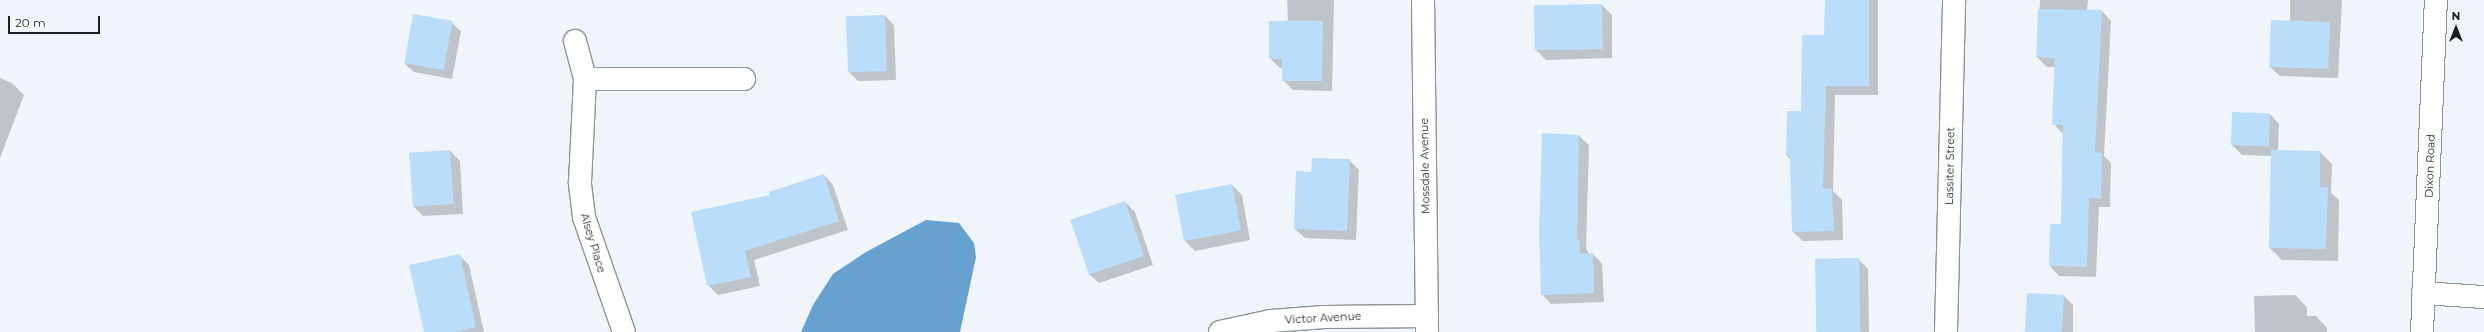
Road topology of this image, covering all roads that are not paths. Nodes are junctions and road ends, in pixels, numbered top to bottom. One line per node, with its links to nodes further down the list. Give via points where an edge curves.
1 (1423, 0): 9 (street, Mossdale Avenue)
2 (1954, 0): 12 (street, Lassiter Street)
3 (2436, 0): 7 (street, Dixon Road)
4 (575, 41): 5 (street, Alsey Place)
5 (585, 79): 6 (street); 10 (street, Alsey Place, via 580,182 584,217)
6 (744, 79)
7 (2423, 292): 8 (street); 13 (street, Dixon Road)
8 (2484, 297)
9 (1427, 324): 11 (street, Victor Avenue, via 1324,317 1271,321)
10 (624, 332)
11 (1220, 332)
12 (1946, 332)
13 (2422, 332)

